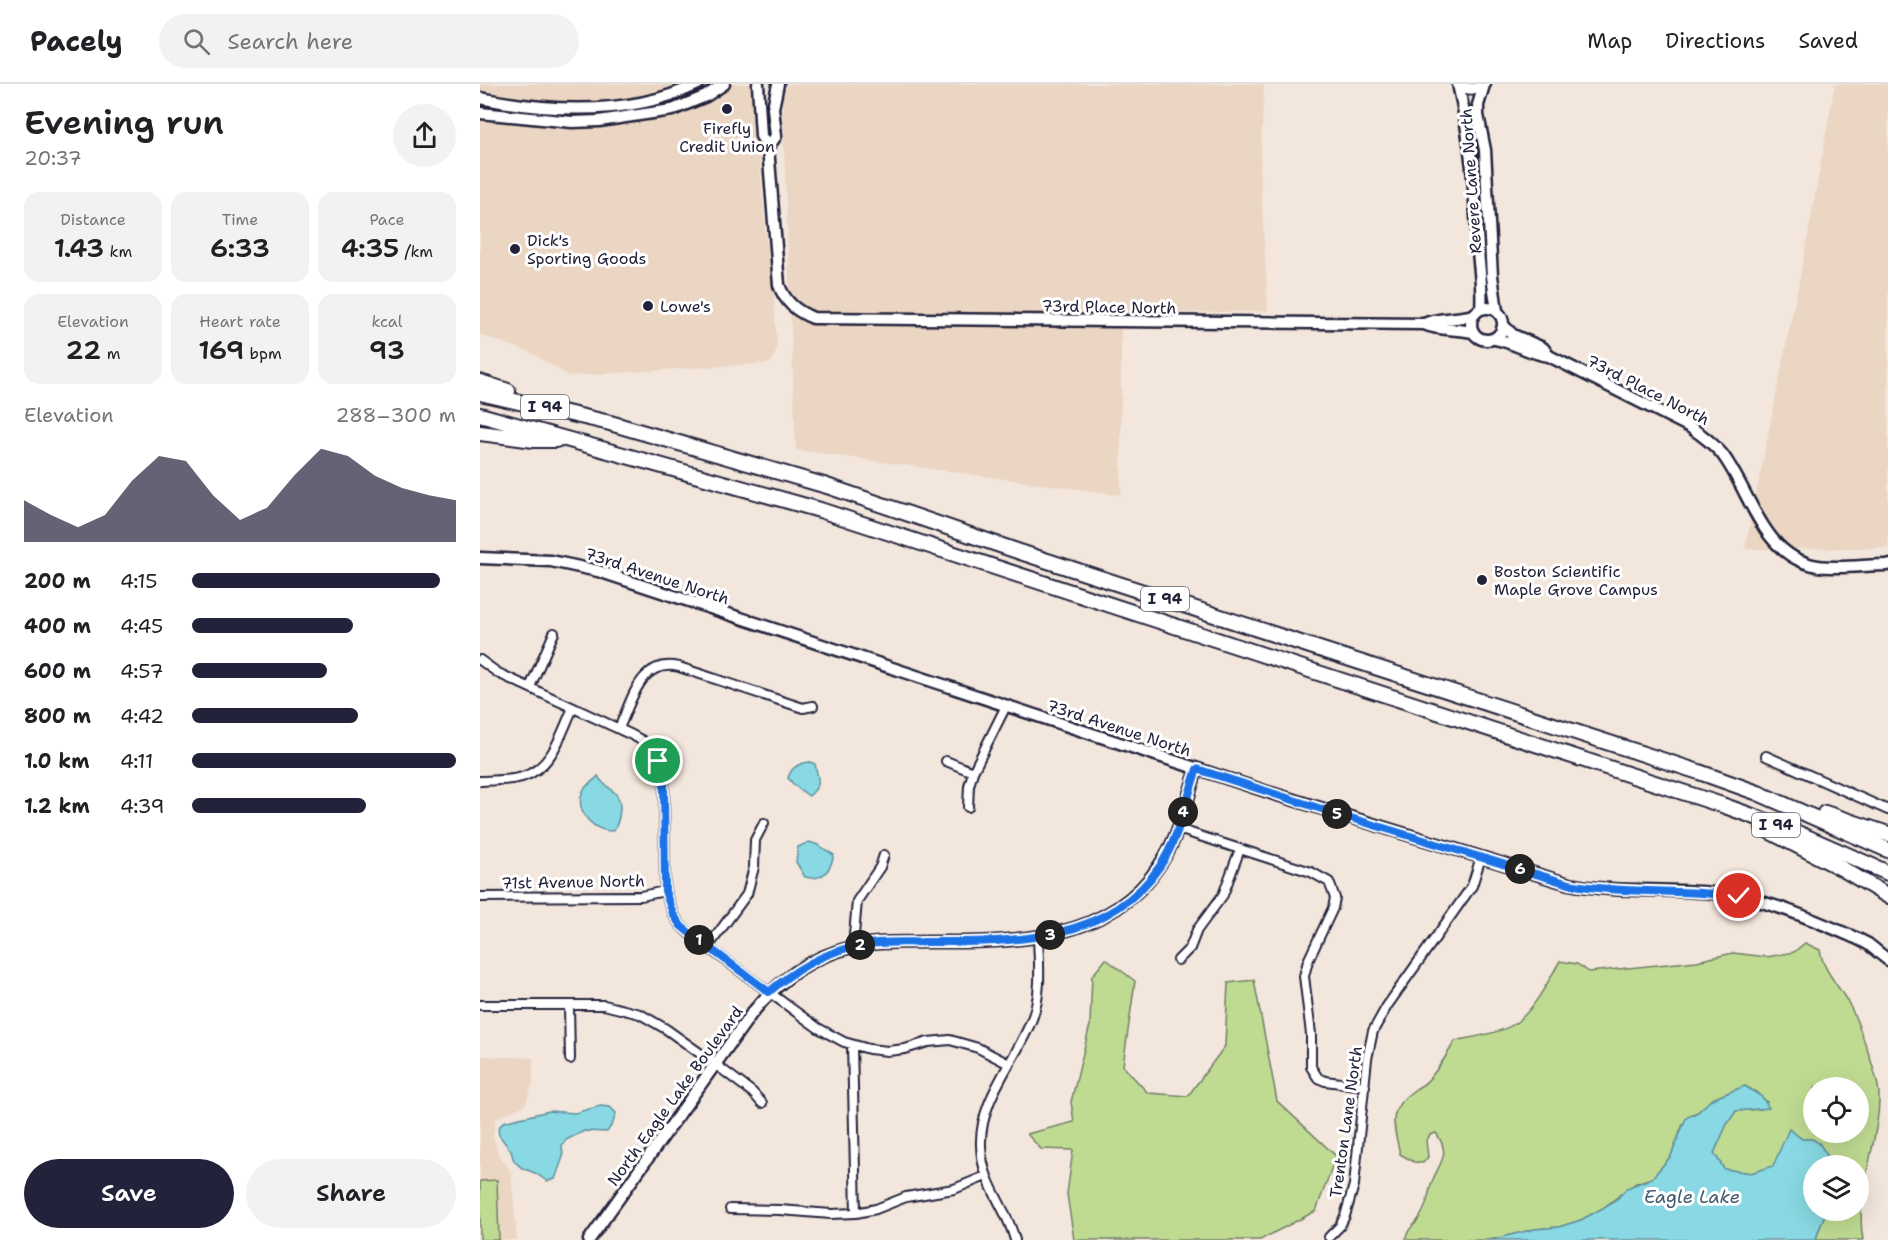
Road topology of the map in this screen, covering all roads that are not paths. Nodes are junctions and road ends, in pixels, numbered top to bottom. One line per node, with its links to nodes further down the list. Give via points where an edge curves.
1 (698, 84): 7 (street, via 655,100 583,109)
2 (724, 84): 8 (street, via 672,110 599,121)
3 (758, 84): 4 (street); 9 (street, via 761,136)
4 (776, 84): 9 (street, via 776,136)
5 (1459, 84): 6 (street, via 1473,89); 11 (street, Revere Lane North, via 1470,150 1483,286)
6 (1484, 84): 10 (street, Revere Lane North, via 1478,115 1485,150)
7 (480, 98)
8 (480, 113)
9 (768, 147): 12 (street, 73rd Place North, via 779,285 796,310 813,318)
10 (1497, 311): 11 (street); 13 (street)
11 (1477, 312): 12 (street, 73rd Place North, via 1461,319); 14 (street, via 1471,320)
12 (1424, 324): 14 (street, 73rd Place North)
13 (1503, 326): 15 (street); 16 (street, 73rd Place North, via 1513,335 1543,348)
14 (1472, 332): 15 (street, via 1484,341)
15 (1495, 339): 16 (street, 73rd Place North)
16 (1549, 356): 24 (street, 73rd Place North, via 1708,438 1723,455 1765,528 1792,557 1819,566)
17 (480, 382): 20 (highway)
18 (480, 393): 20 (highway, I 94)
19 (480, 415): 22 (highway, I 94)
20 (610, 423): 36 (highway, I 94, via 827,486)
21 (480, 434): 22 (highway)
22 (573, 440): 38 (highway, I 94, via 832,513)
23 (480, 558): 29 (street, 73rd Avenue North, via 551,561 598,571)
24 (1888, 565)
25 (554, 633): 27 (street)
26 (480, 660): 27 (street)
27 (530, 687): 30 (street)
28 (813, 706): 31 (street, via 803,708 679,667 661,665 645,674)
29 (1006, 706): 34 (street, 73rd Avenue North); 35 (street)
30 (573, 708): 31 (street); 37 (street, via 553,752 540,768 522,778)
31 (618, 728): 49 (street, via 643,741 663,774)
32 (1766, 756): 40 (street)
33 (946, 761): 35 (street)
34 (1197, 769): 42 (street, North Eagle Lake Boulevard); 47 (street, 73rd Avenue North)
35 (973, 772): 39 (street)
36 (1718, 779): 43 (highway); 45 (highway, I 94)
37 (480, 781)
38 (1661, 785): 48 (highway, I 94, via 1786,828); 50 (highway, via 1784,839)
39 (968, 807)
40 (1888, 810)
41 (764, 823): 54 (street, via 755,840 747,894)
42 (1178, 829): 44 (street); 52 (street, North Eagle Lake Boulevard, via 1160,866 1116,909 1079,926)
43 (1888, 834)
44 (1240, 849): 55 (street, via 1223,895 1197,930 1190,948); 64 (street, via 1311,872 1332,887 1334,903 1304,976 1311,1067 1325,1081)
45 (1888, 850)
46 (884, 855): 53 (street, via 857,901)
47 (1481, 857): 56 (street, 73rd Avenue North, via 1582,886 1711,892 1748,898 1792,911 1856,938); 64 (street, Trenton Lane North, via 1472,885 1379,1018 1369,1045)
48 (1888, 873)
49 (665, 891): 51 (street, 71st Avenue North, via 641,896); 54 (street, via 681,926)
50 (1888, 896)
51 (480, 897)
52 (1038, 938): 53 (street, North Eagle Lake Boulevard); 63 (street, via 1036,1007)
53 (854, 946): 57 (street, North Eagle Lake Boulevard, via 805,965)
54 (708, 947): 57 (street)
55 (1178, 960)
56 (1888, 960)
57 (769, 992): 60 (street, via 826,1033); 62 (street, North Eagle Lake Boulevard)
58 (480, 1005): 59 (street)
59 (569, 1005): 61 (street); 62 (street, via 611,1006 640,1014)
60 (852, 1045): 63 (street, via 888,1051 950,1040 978,1048); 68 (street)
61 (570, 1059)
62 (715, 1064): 65 (street); 70 (street, North Eagle Lake Boulevard)
63 (1009, 1064): 66 (street, via 984,1119 981,1144)
64 (1365, 1086): 69 (street, Trenton Lane North, via 1354,1185 1345,1216)
65 (762, 1103)
66 (986, 1176): 68 (street, via 954,1189 906,1197); 71 (street)
67 (730, 1209): 68 (street)
68 (856, 1213)
69 (1329, 1237)
70 (589, 1240)
71 (1015, 1240)

